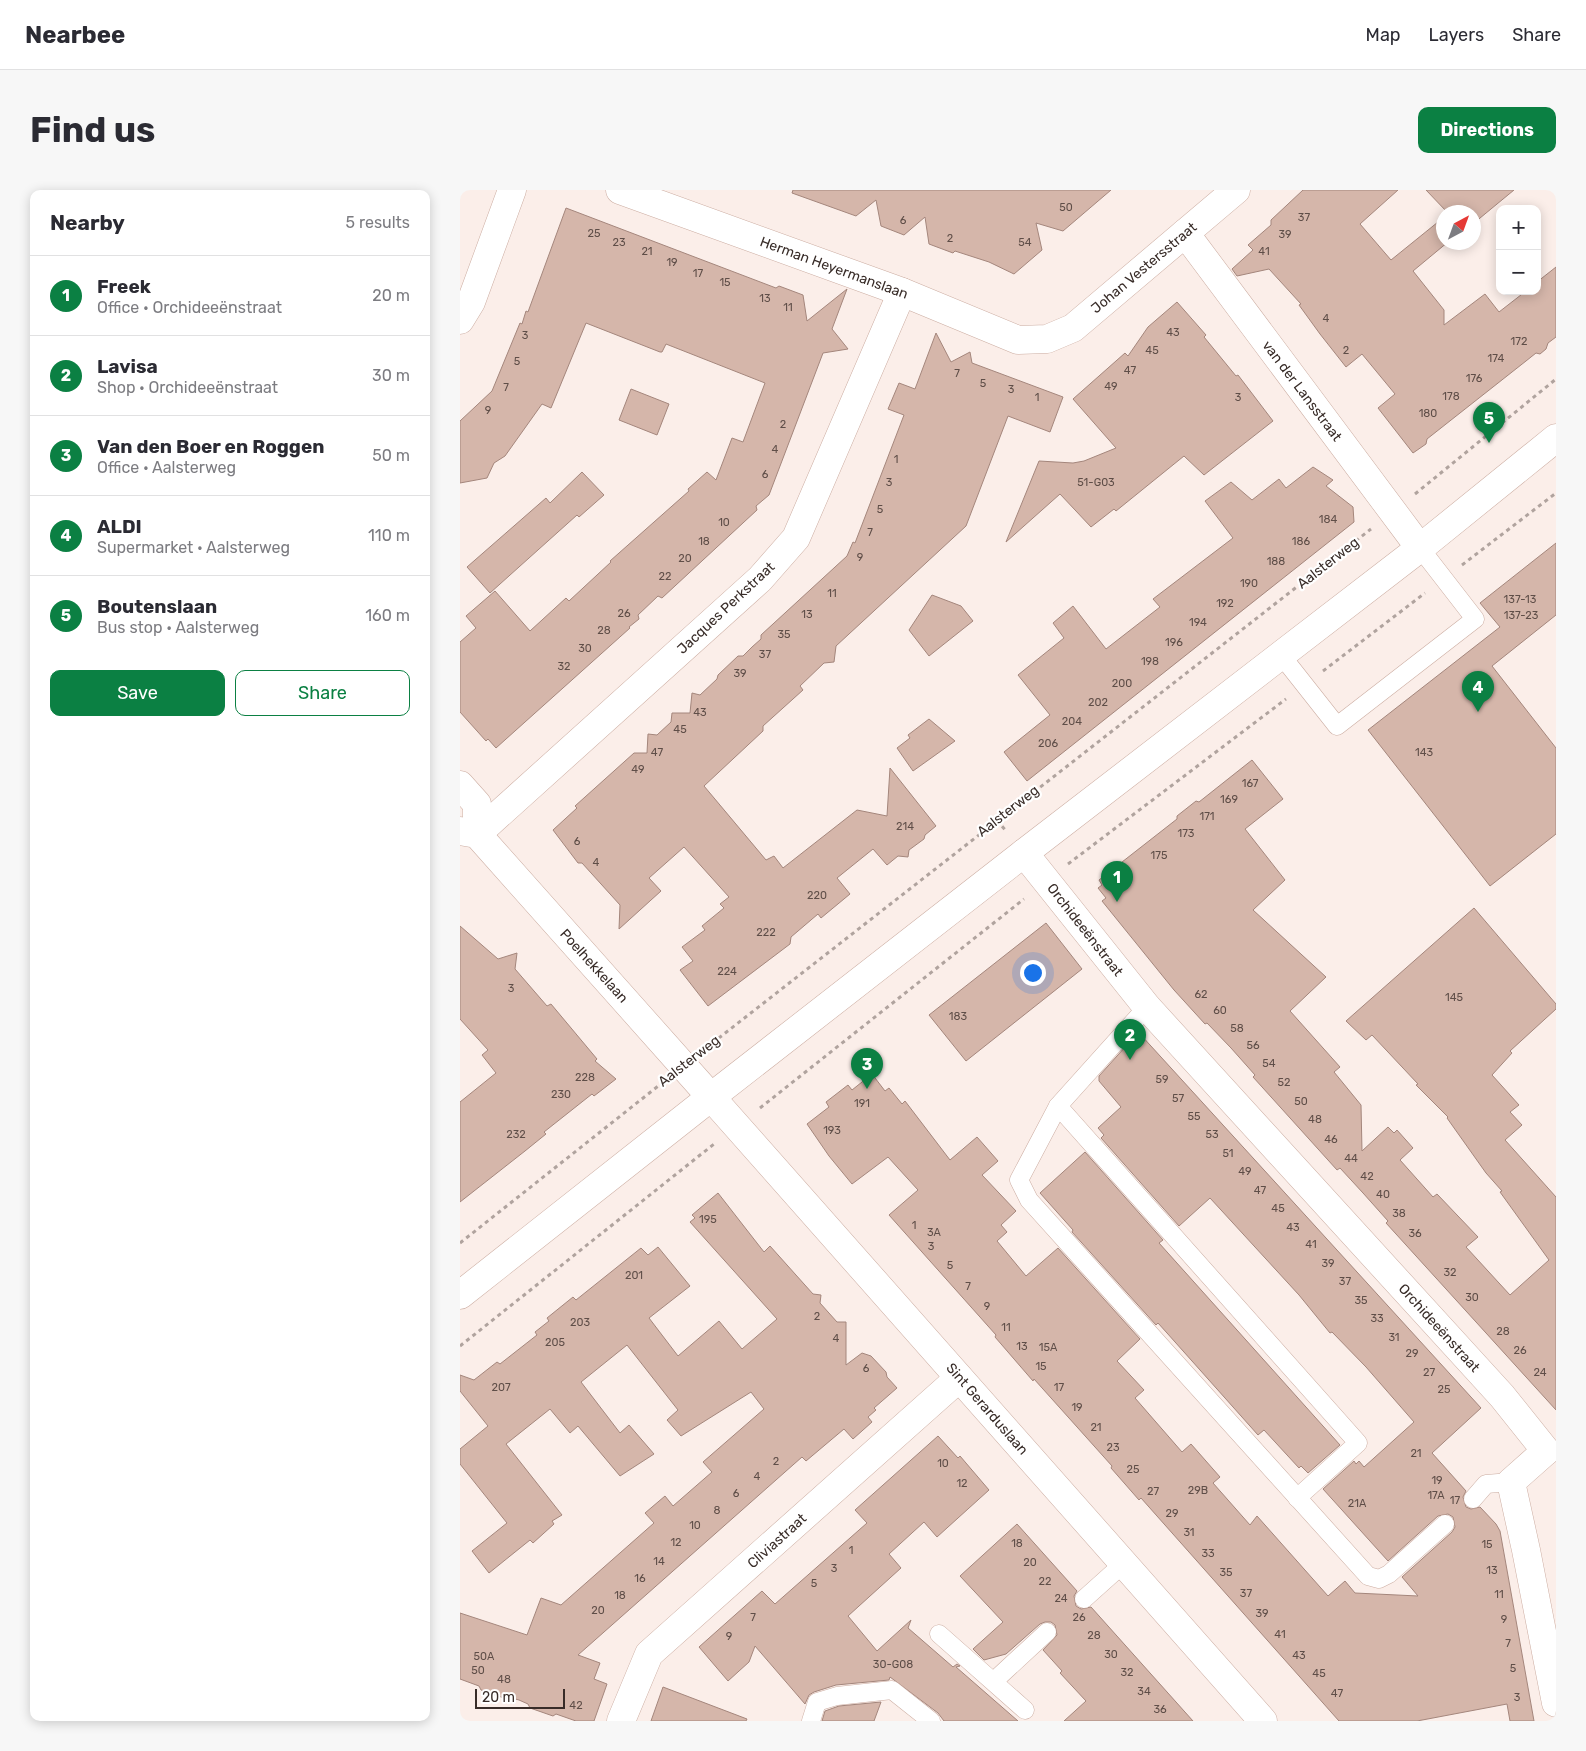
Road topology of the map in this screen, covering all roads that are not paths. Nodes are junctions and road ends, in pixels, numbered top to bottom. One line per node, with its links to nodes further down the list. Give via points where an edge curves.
1 (512, 190): 6 (street, via 472,302)
2 (620, 190): 5 (street, Herman Heyermanslaan)
3 (1236, 190): 4 (street, Johan Vestersstraat)
4 (1185, 233): 7 (street, Johan Vestersstraat, via 1073,328); 9 (street, van der Lansstraat)
5 (902, 292): 7 (street, Herman Heyermanslaan, via 1018,340); 12 (street, Jacques Perkstraat, via 796,538 760,579)
6 (460, 320)
7 (1048, 339)
8 (1554, 444): 9 (street)
9 (1420, 548): 10 (street); 10 (lane, via 1475,619 1337,726)
10 (1281, 655): 13 (street)
11 (460, 785): 12 (street, via 477,804)
12 (469, 833): 15 (street, Poelhekkelaan)
13 (1024, 853): 14 (street, Orchideeënstraat); 15 (street)
14 (1147, 1007): 16 (lane); 19 (street, Orchideeënstraat)
15 (711, 1097): 17 (street); 18 (street, Sint Gerarduslaan)
16 (1058, 1106): 21 (lane, via 1019,1180 1029,1200); 21 (lane, via 1358,1444)
17 (460, 1295)
18 (959, 1378): 24 (street, Sint Gerarduslaan); 31 (street, Cliviastraat, via 649,1654)
19 (1551, 1452): 20 (street, Orchideeënstraat)
20 (1512, 1482): 22 (lane, via 1486,1484); 29 (street)
21 (1297, 1498): 23 (lane, via 1368,1576 1379,1580)
22 (1473, 1499)
23 (1445, 1524)
24 (1123, 1564): 25 (lane); 34 (street, Sint Gerarduslaan)
25 (1084, 1599)
26 (1047, 1632): 28 (lane)
27 (939, 1634): 28 (lane)
28 (994, 1681): 30 (lane)
29 (1556, 1703)
30 (1025, 1710)
31 (620, 1721)
32 (811, 1721): 33 (lane, via 818,1702 837,1696 892,1690)
33 (931, 1721)
34 (1263, 1721)

